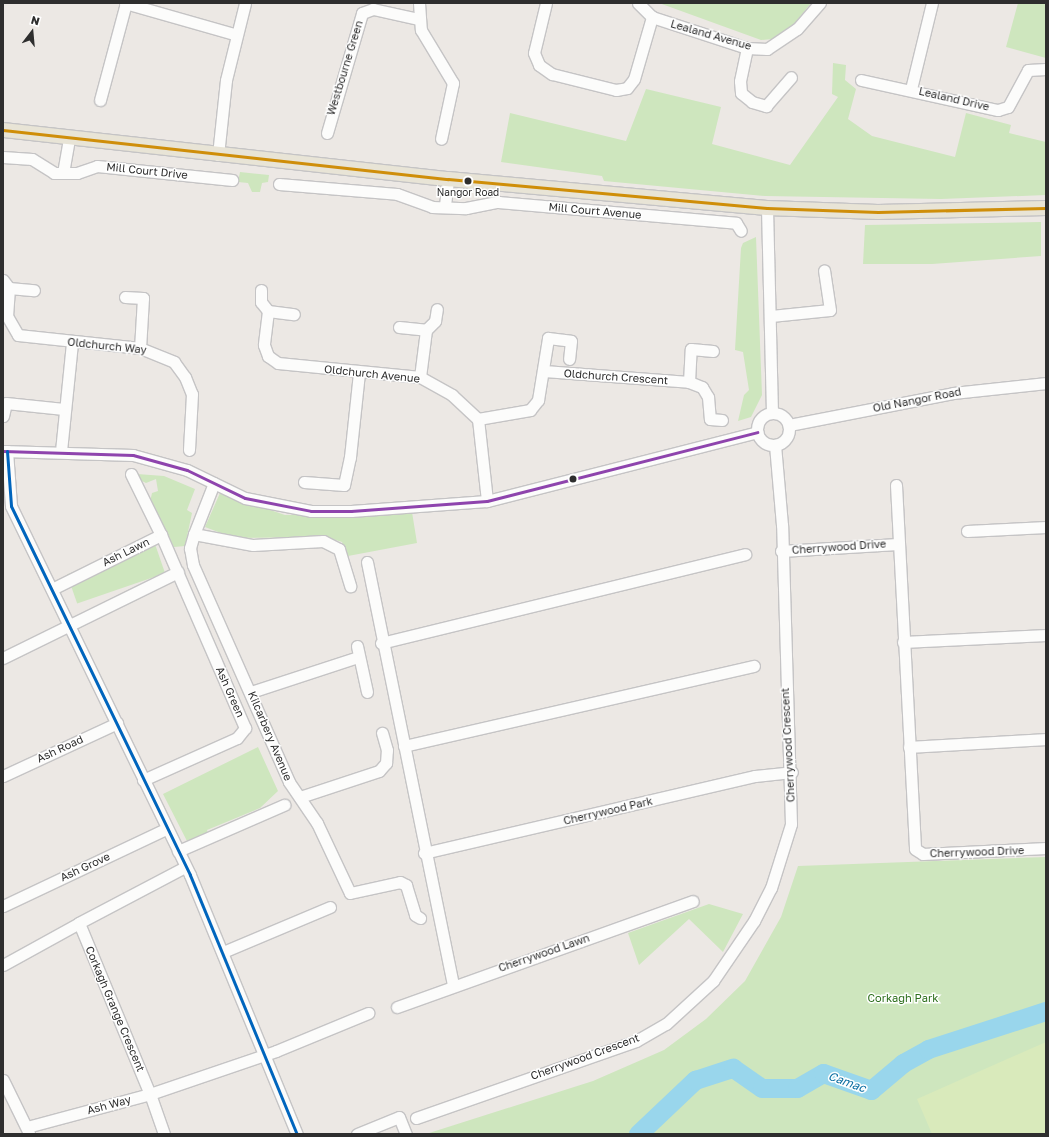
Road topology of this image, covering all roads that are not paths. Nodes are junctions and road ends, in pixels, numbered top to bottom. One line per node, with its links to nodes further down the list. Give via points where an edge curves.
1 (125, 3): 10 (street); 16 (street)
2 (245, 3): 10 (street)
3 (419, 3): 9 (street)
4 (546, 3): 8 (street, via 534,53 539,65 552,74 616,90 627,88 634,79)
5 (638, 3): 8 (street, Lealand Avenue)
6 (820, 3): 11 (street, Lealand Avenue, via 781,42 767,49)
7 (932, 3): 15 (street, Lealand Drive)
8 (652, 17): 11 (street, Lealand Avenue)
9 (419, 20): 18 (street, Westbourne Green, via 373,9 362,13); 20 (street, via 427,42 453,83)
10 (237, 35): 21 (street, via 226,80)
11 (747, 48): 13 (street, via 740,82 741,92 752,102 766,106)
12 (1046, 69): 15 (street, Lealand Drive, via 1028,70 1008,107 998,110)
13 (791, 77)
14 (861, 80): 15 (street, Lealand Drive)
15 (911, 89)
16 (100, 100)
17 (3, 130): 19 (main road)
18 (327, 134)
19 (69, 138): 21 (main road); 23 (street)
20 (441, 139)
21 (218, 155): 24 (main road)
22 (3, 157): 23 (street, Mill Court Drive, via 32,160 48,170)
23 (63, 173): 25 (street, Mill Court Drive, via 78,174 97,166)
24 (448, 179): 27 (street); 28 (main road)
25 (232, 180)
26 (279, 184): 27 (street, Mill Court Avenue, via 397,194 432,207)
27 (445, 205): 30 (street, Mill Court Avenue, via 455,208 498,202 708,220 736,223)
28 (767, 208): 29 (main road, via 878,212); 39 (street)
29 (1046, 208)
30 (741, 231)
31 (824, 270): 39 (street, via 830,310)
32 (6, 284): 33 (street); 42 (street, Oldchurch Way, via 7,316 18,335)
33 (34, 290)
34 (261, 290): 37 (street, via 261,302)
35 (125, 297): 43 (street, via 143,298)
36 (437, 308): 41 (street, via 435,321)
37 (268, 311): 38 (street); 47 (street, Oldchurch Avenue, via 264,345 268,356 278,362)
38 (294, 314)
39 (771, 316): 52 (street)
40 (399, 327): 41 (street)
41 (426, 330): 48 (street)
42 (72, 343): 43 (street, Oldchurch Way); 51 (street)
43 (140, 348): 59 (street, Oldchurch Way, via 174,362 185,377 192,394)
44 (713, 351): 49 (street, via 691,349)
45 (569, 359): 46 (street, Oldchurch Crescent, via 571,341 548,338)
46 (544, 371): 49 (street, Oldchurch Crescent); 54 (street, Oldchurch Crescent, via 541,393 530,410)
47 (359, 373): 48 (street, Oldchurch Avenue); 63 (street, via 350,457 344,485)
48 (420, 376): 54 (street, Oldchurch Avenue, via 452,396)
49 (689, 382): 55 (street, Oldchurch Crescent, via 702,387 708,397 710,419)
50 (1046, 383): 56 (street, Old Nangor Road, via 953,392)
51 (64, 409): 53 (street, via 6,403); 61 (street)
52 (772, 413): 56 (street, via 782,415); 57 (street, via 760,420)
53 (3, 416)
54 (478, 419): 66 (street)
55 (722, 420)
56 (789, 425): 58 (street, via 787,437)
57 (757, 432): 58 (street, via 765,443); 66 (street)
58 (775, 445): 72 (street, Cherrywood Crescent, via 779,461)
59 (190, 450)
60 (5, 451): 61 (street); 77 (street, via 8,498)
61 (61, 452): 64 (street, via 148,457)
62 (131, 474): 70 (street, Ash Lawn)
63 (304, 482)
64 (214, 483): 66 (street, via 245,498 311,511); 69 (street, Kilcarbery Avenue)
65 (896, 485): 71 (street, Cherrywood Drive)
66 (488, 501)
67 (1046, 527): 68 (street)
68 (967, 531)
69 (194, 534): 76 (street, via 228,543 253,545 323,541 339,549); 84 (street, Kilcarbery Avenue, via 190,548 193,565)
70 (161, 535): 75 (street, Ash Green); 77 (street, Ash Lawn)
71 (898, 544): 72 (street, Cherrywood Drive); 80 (street, Cherrywood Drive)
72 (780, 551): 91 (street, Cherrywood Crescent)
73 (744, 554): 81 (street)
74 (367, 562): 81 (street)
75 (178, 572): 78 (street); 93 (street, Ash Green, via 245,728 237,738)
76 (350, 586)
77 (52, 589): 78 (street)
78 (70, 625): 82 (street); 86 (street)
79 (1046, 635): 80 (street)
80 (903, 642): 90 (street, Cherrywood Drive)
81 (381, 643): 89 (street)
82 (3, 658)
83 (754, 666): 89 (street)
84 (251, 692): 85 (street, via 357,652); 94 (street, Kilcarbery Avenue, via 289,782)
85 (367, 692)
86 (117, 722): 92 (street, Ash Road); 93 (street)
87 (382, 733): 94 (street, via 387,750 386,763 379,771)
88 (1046, 739): 90 (street)
89 (404, 746): 99 (street)
90 (909, 746): 97 (street, Cherrywood Drive, via 915,849 923,854)
91 (792, 772): 99 (street, Cherrywood Park, via 755,776); 114 (street, Cherrywood Crescent, via 790,824 771,888 731,958 690,1005 636,1041)
92 (3, 776)
93 (143, 780): 96 (street)
94 (300, 797): 104 (street, Kilcarbery Avenue, via 317,823 350,893 400,882 406,885 416,915)
95 (284, 805): 98 (street)
96 (166, 829): 98 (street); 102 (street, Ash Grove)
97 (1046, 848)
98 (178, 851): 100 (street)
99 (424, 852): 108 (street)
100 (185, 867): 105 (street); 106 (street)
101 (693, 901): 108 (street, Cherrywood Lawn)
102 (3, 906)
103 (330, 907): 106 (street)
104 (420, 918)
105 (79, 923): 107 (street); 113 (street, Corkagh Grange Crescent)
106 (222, 952): 111 (street)
107 (3, 965)
108 (453, 985): 109 (street, Cherrywood Lawn)
109 (397, 1007)
110 (368, 1013): 111 (street)
111 (266, 1054): 113 (street); 117 (street)
112 (3, 1080): 115 (street)
113 (150, 1094): 115 (street, Ash Way); 116 (street)
114 (416, 1118)
115 (28, 1130)
116 (164, 1134)
117 (297, 1134)
118 (357, 1134): 119 (street, via 399,1117)
119 (406, 1134)

